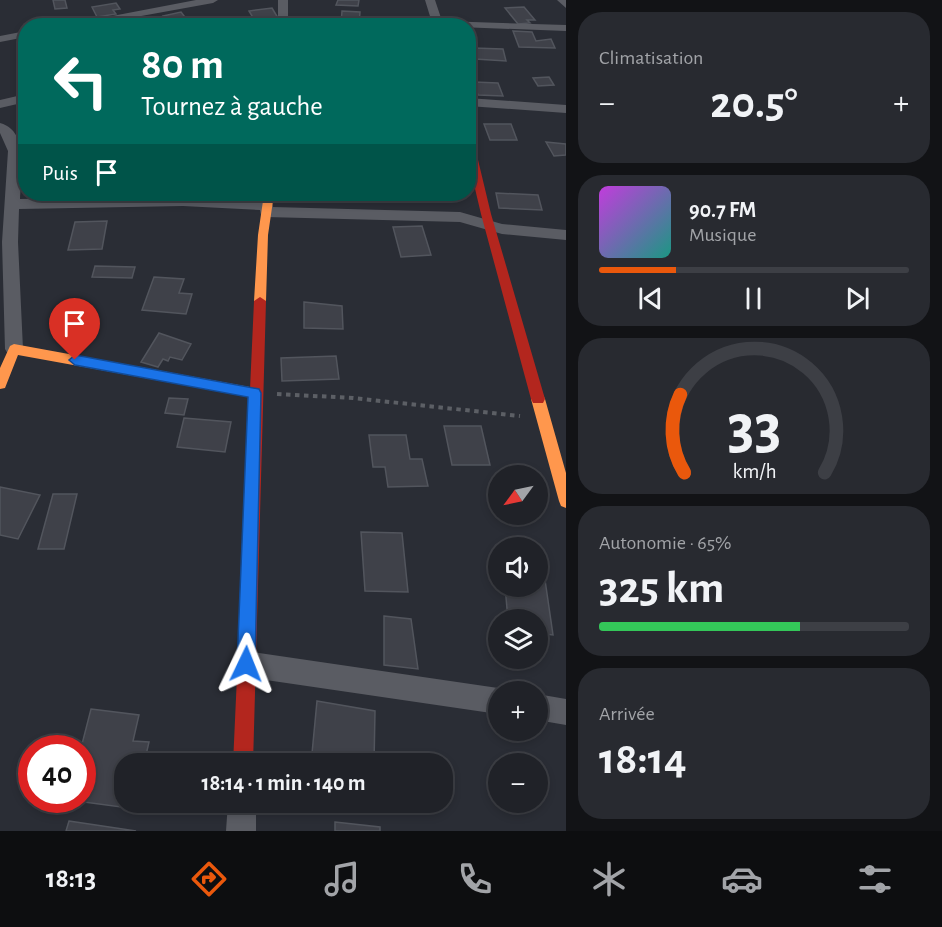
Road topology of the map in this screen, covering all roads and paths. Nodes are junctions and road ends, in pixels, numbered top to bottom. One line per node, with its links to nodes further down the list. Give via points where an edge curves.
1 (213, 0): 6 (street)
2 (283, 0): 7 (street)
3 (430, 0): 8 (street)
4 (562, 0): 5 (street)
5 (566, 5)
6 (111, 18)
7 (283, 18)
8 (436, 18)
9 (476, 26): 10 (street)
10 (566, 28)
11 (18, 36): 12 (street)
12 (0, 39)
13 (18, 100): 15 (street)
14 (476, 103): 16 (street)
15 (0, 104)
16 (566, 109)
17 (3, 132): 19 (street, via 15,152)
18 (476, 170): 21 (street)
19 (12, 204): 20 (street); 23 (street)
20 (267, 204): 21 (street, via 460,217); 25 (street)
21 (491, 227): 22 (street); 26 (street)
22 (566, 235)
23 (14, 349): 24 (street); 25 (street)
24 (0, 384)
25 (255, 393): 26 (path, via 376,400); 29 (street)
26 (544, 424): 27 (street); 28 (street)
27 (566, 431)
28 (566, 501)
29 (246, 664): 30 (street); 33 (street)
30 (488, 700)
31 (548, 709): 32 (street)
32 (566, 712)
33 (243, 753)
34 (242, 813): 35 (street)
35 (241, 831)

